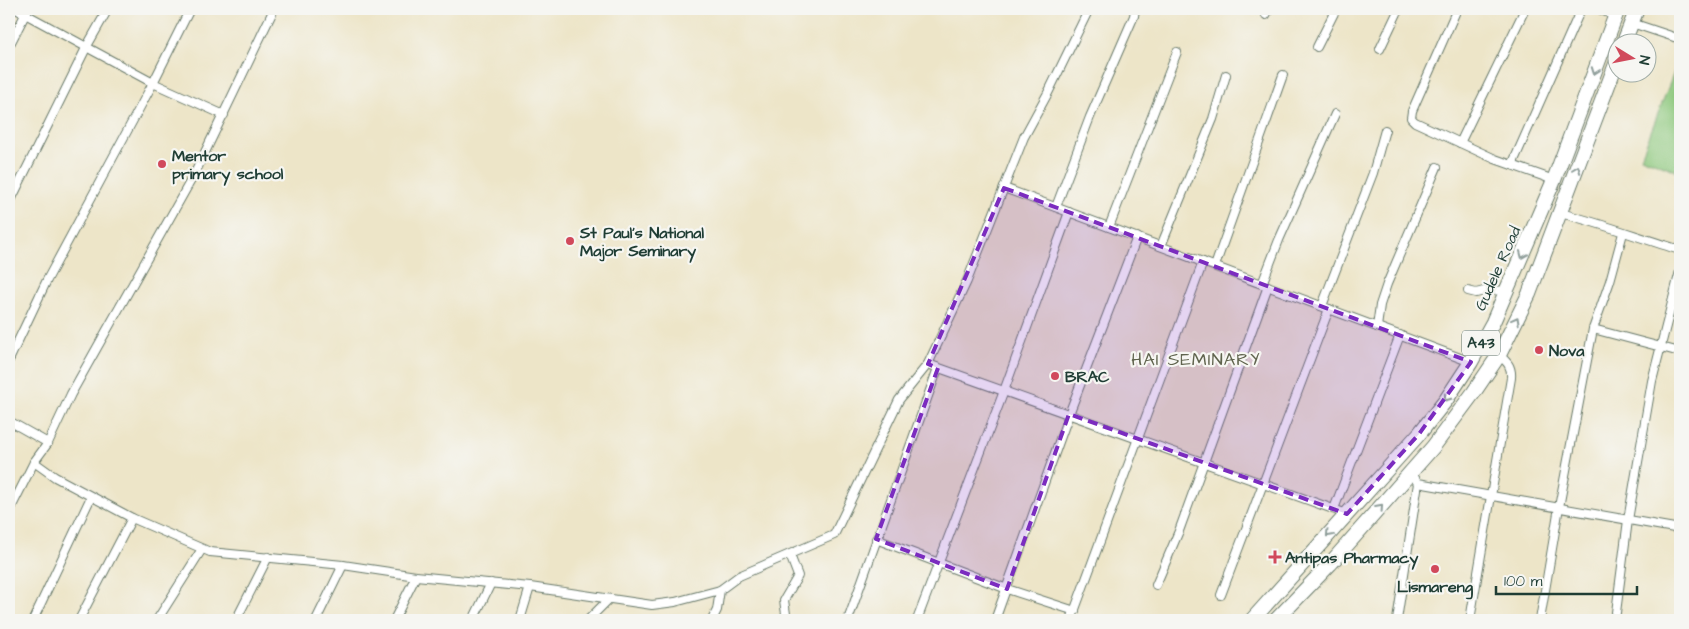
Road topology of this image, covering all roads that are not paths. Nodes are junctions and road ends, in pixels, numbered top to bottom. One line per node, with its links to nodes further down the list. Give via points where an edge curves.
1 (16, 9): 14 (street)
2 (108, 9): 20 (street)
3 (190, 9): 27 (street)
4 (274, 9): 29 (street)
5 (1089, 9): 35 (street, via 1024,137)
6 (1135, 9): 37 (street)
7 (1336, 9): 21 (street)
8 (1399, 9): 22 (street)
9 (1457, 9): 31 (street, via 1411,116 1415,122)
10 (1526, 9): 31 (street)
11 (1581, 9): 32 (street)
12 (1599, 9): 15 (street)
13 (1636, 9): 16 (highway)
14 (26, 11): 19 (street); 20 (street)
15 (1616, 12): 34 (highway, Gudele Road / A43, one-way to 34)
16 (1632, 23): 17 (highway); 18 (street)
17 (1628, 32)
18 (1680, 39)
19 (9, 46)
20 (87, 46): 27 (street); 36 (street)
21 (1317, 47)
22 (1380, 49)
23 (1178, 52): 41 (street)
24 (1226, 75): 45 (street, via 1213,119)
25 (1283, 75): 48 (street)
26 (1609, 82): 39 (highway, A43, one-way to 26)
27 (154, 83): 29 (street); 60 (street, via 73,230)
28 (1335, 114): 50 (street, via 1279,240)
29 (224, 115): 68 (street)
30 (1385, 130): 53 (street)
31 (1460, 143): 32 (street)
32 (1512, 165): 34 (street)
33 (1437, 167): 54 (street, via 1387,284)
34 (1554, 180): 40 (highway, Gudele Road / A43)
35 (1004, 188): 37 (street); 62 (street)
36 (9, 204)
37 (1056, 207): 38 (street)
38 (1069, 212): 41 (street); 64 (street)
39 (1560, 213): 42 (highway, A43); 43 (street)
40 (1537, 222): 42 (highway); 52 (highway, Gudele Road / A43, one-way to 52)
41 (1109, 227): 44 (street)
42 (1553, 230): 59 (highway, A43, one-way to 42, via 1529,294)
43 (1623, 233): 46 (street); 55 (street)
44 (1136, 237): 45 (street); 65 (street)
45 (1161, 246): 47 (street)
46 (1680, 250)
47 (1203, 262): 48 (street); 67 (street)
48 (1215, 266): 50 (street)
49 (1680, 271): 57 (street)
50 (1265, 285): 53 (street); 70 (street)
51 (1468, 291): 52 (street)
52 (1507, 291): 61 (highway, Gudele Road / A43)
53 (1325, 308): 54 (street); 72 (street)
54 (1377, 326): 56 (street)
55 (1593, 329): 57 (street); 75 (street)
56 (1400, 336): 61 (street); 76 (street)
57 (1660, 346): 58 (street); 79 (street)
58 (1680, 352)
59 (1499, 355): 71 (highway, A43); 74 (street, via 1512,371)
60 (9, 360)
61 (1471, 362): 76 (highway, Gudele Road / A43, one-way to 76, via 1419,434)
62 (928, 364): 63 (street); 83 (street, via 900,400 834,535)
63 (938, 368): 64 (street); 81 (street)
64 (1004, 391): 65 (street); 85 (street)
65 (1069, 414): 67 (street); 91 (street)
66 (9, 421): 68 (street)
67 (1139, 439): 70 (street); 95 (street)
68 (48, 443): 69 (street)
69 (34, 462): 73 (street); 77 (street)
70 (1204, 463): 72 (street); 89 (street)
71 (1415, 478): 74 (street); 112 (highway, A43, one-way to 71); 113 (street)
72 (1264, 484): 76 (street); 93 (street)
73 (91, 497): 78 (street); 96 (street)
74 (1491, 497): 75 (street); 114 (street)
75 (1558, 507): 79 (street); 115 (street)
76 (1341, 511): 111 (highway, Gudele Road / A43, one-way to 111)
77 (9, 512)
78 (132, 518): 82 (street); 97 (street)
79 (1628, 520): 80 (street); 116 (street)
80 (1680, 529)
81 (876, 539): 85 (street); 107 (street)
82 (202, 549): 84 (street); 98 (street)
83 (790, 555): 92 (street, via 739,576); 106 (street, via 798,576 784,600)
84 (268, 557): 86 (street); 99 (street)
85 (939, 564): 91 (street); 108 (street)
86 (343, 565): 87 (street); 100 (street)
87 (416, 576): 88 (street); 101 (street)
88 (491, 583): 90 (street); 102 (street)
89 (1156, 585)
90 (530, 586): 94 (street); 103 (street)
91 (1007, 588): 95 (street); 109 (street)
92 (720, 590): 94 (street, via 652,605); 105 (street)
93 (1222, 595)
94 (609, 599): 104 (street)
95 (1075, 611): 110 (street)
96 (32, 620)
97 (79, 620)
98 (157, 620)
99 (236, 620)
100 (316, 620)
101 (394, 620)
102 (473, 620)
103 (520, 620)
104 (588, 620)
105 (712, 620)
106 (784, 620)
107 (848, 620)
108 (917, 620)
109 (996, 620)
110 (1071, 620)
111 (1252, 620)
112 (1276, 620)
113 (1397, 620)
114 (1470, 620)
115 (1540, 620)
116 (1615, 620)

